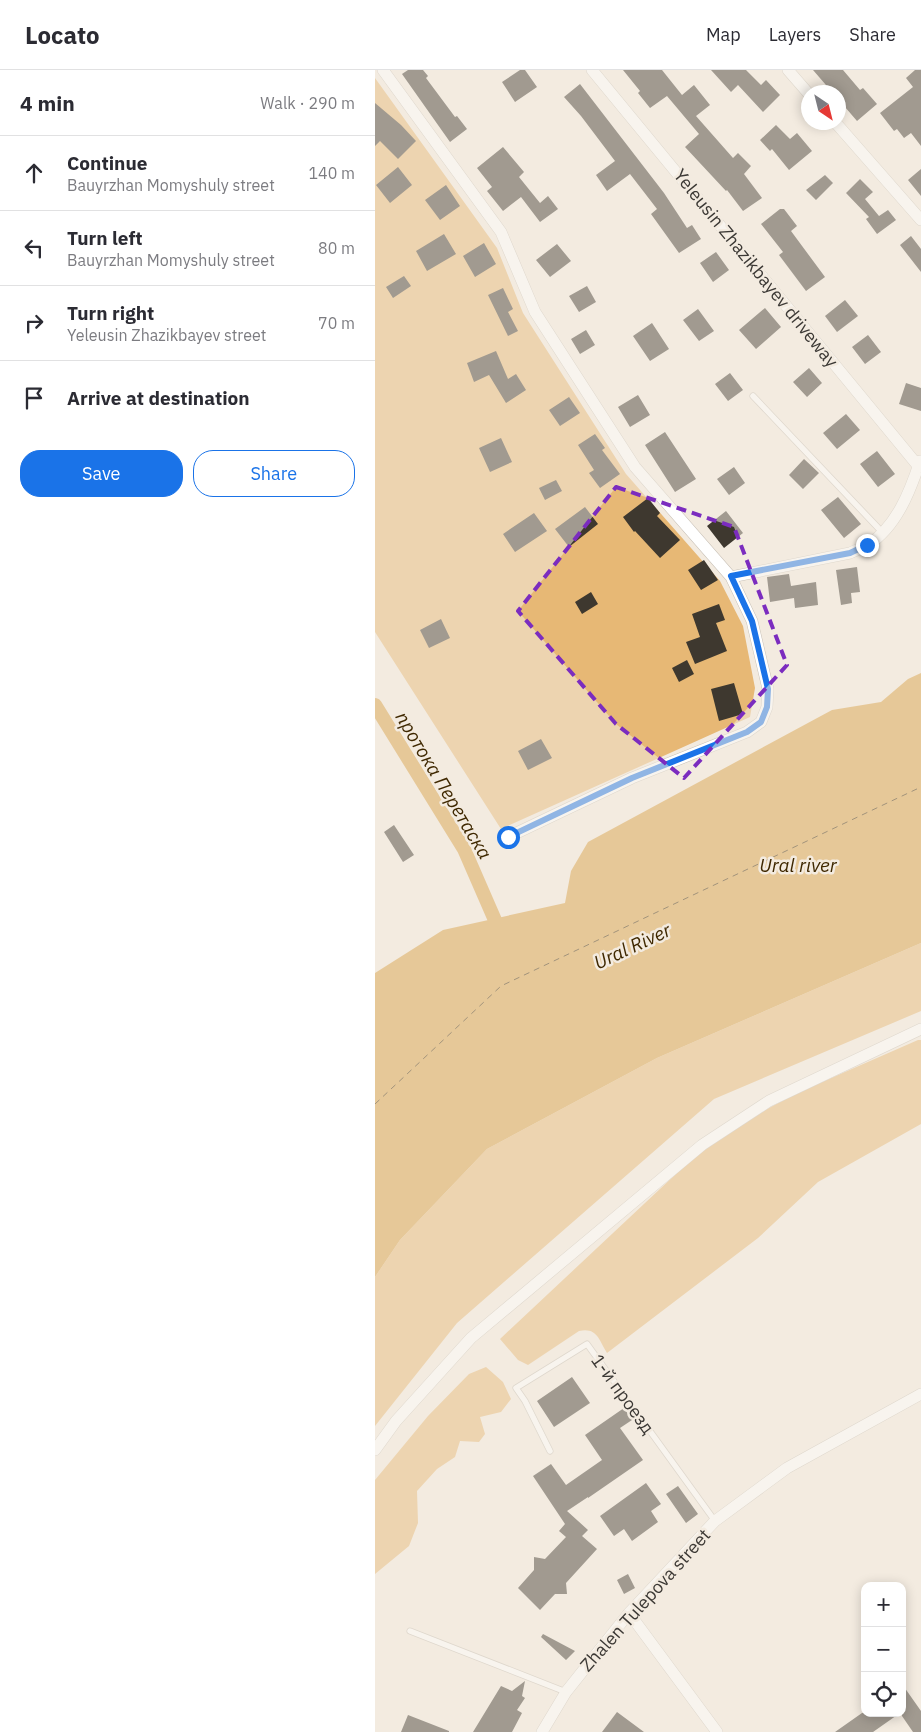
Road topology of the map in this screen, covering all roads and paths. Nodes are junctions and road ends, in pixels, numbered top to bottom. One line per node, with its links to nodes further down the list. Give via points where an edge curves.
1 (383, 70): 10 (street, via 501,232 535,312 635,467)
2 (592, 70): 8 (street, Yeleusin Zhazikbayev driveway)
3 (788, 70): 4 (street)
4 (802, 85)
5 (842, 130): 6 (street)
6 (921, 220)
7 (753, 396): 9 (lane)
8 (920, 463): 9 (street, via 904,502)
9 (883, 533): 10 (street, via 850,553)
10 (731, 576): 11 (street, via 752,621 768,689 767,707 761,722 747,732 632,778)
11 (508, 837)
12 (921, 1029): 14 (street, via 769,1101 702,1145 471,1338 396,1421)
13 (921, 1394): 16 (street, Zhalen Tulepova street, via 787,1468)
14 (375, 1450)
15 (550, 1451): 16 (lane, 1-й проезд, via 516,1388 587,1344)
16 (715, 1522): 17 (street, Zhalen Tulepova street)
17 (629, 1613): 19 (street, Zhalen Tulepova street); 21 (street)
18 (410, 1631): 19 (lane)
19 (566, 1692): 20 (street, Zhalen Tulepova street)
20 (542, 1732)
21 (717, 1732)

